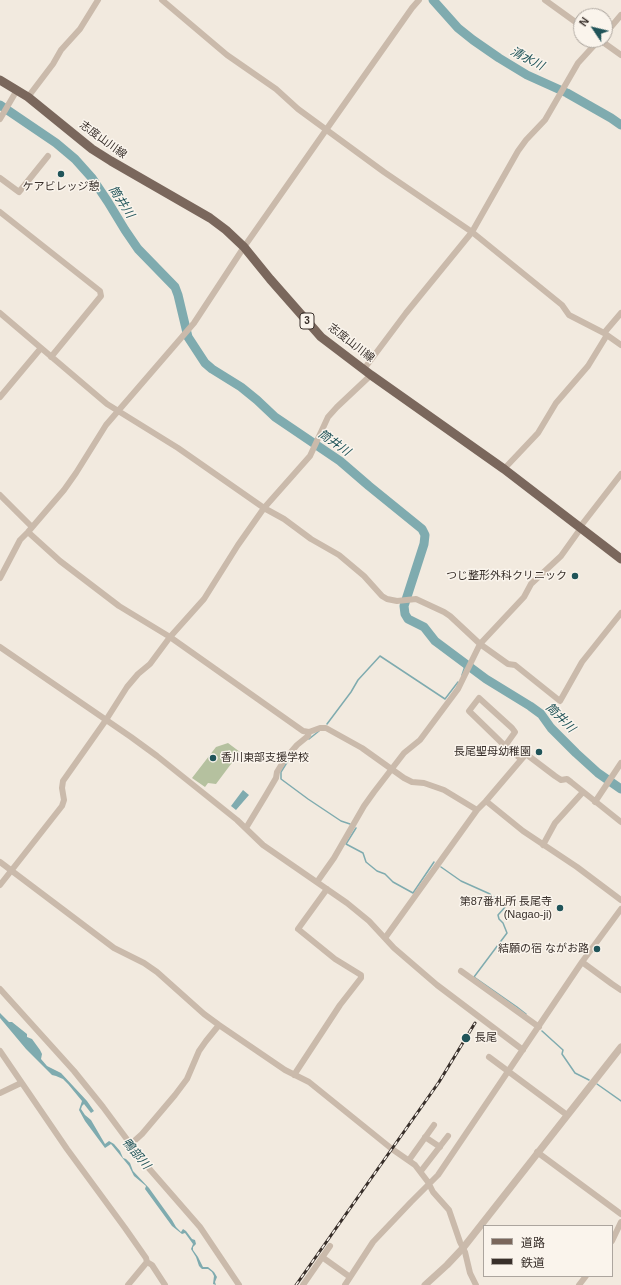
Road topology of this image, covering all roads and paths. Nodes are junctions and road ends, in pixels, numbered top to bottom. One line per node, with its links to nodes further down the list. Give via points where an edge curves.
1 (98, 0): 13 (street, via 80,29 61,50)
2 (162, 0): 15 (street, via 227,55 276,89 298,110)
3 (419, 0): 15 (street)
4 (545, 0): 6 (street)
5 (621, 15): 7 (street)
6 (573, 20)
7 (613, 24)
8 (592, 48): 19 (street, via 578,63 545,120 518,152)
9 (611, 48): 10 (street)
10 (621, 55)
11 (0, 80): 12 (main road, 志度山川線 / 3)
12 (17, 90): 13 (main road, 志度山川線 / 3); 14 (street)
13 (28, 97): 20 (main road, 志度山川線 / 3, via 92,149 122,169 210,218)
14 (0, 119)
15 (326, 130): 19 (street); 20 (street)
16 (48, 156): 17 (street, via 19,192)
17 (0, 178)
18 (0, 212): 26 (street, via 100,291 101,296)
19 (472, 232): 23 (street, via 562,306 569,315); 27 (street, via 406,313)
20 (244, 247): 27 (main road, 志度山川線 / 3, via 321,337); 29 (street, via 186,333)
21 (621, 312): 23 (street)
22 (0, 313): 25 (street)
23 (605, 334): 24 (street); 30 (street, via 588,366 556,403 538,433)
24 (621, 345)
25 (41, 348): 26 (street); 28 (street)
26 (50, 357): 29 (street)
27 (367, 372): 30 (main road, 志度山川線 / 3); 33 (street, via 328,417 310,456)
28 (0, 397)
29 (117, 412): 33 (street, via 178,448); 34 (street, via 76,473)
30 (504, 469): 35 (main road, 志度山川線 / 3)
31 (621, 474): 35 (street)
32 (0, 495): 34 (street)
33 (264, 508): 40 (street, via 204,599); 41 (street, via 345,559 382,596 387,599 422,601 450,616)
34 (32, 526): 36 (street)
35 (581, 527): 37 (main road, 志度山川線 / 3); 41 (street, via 561,556 531,584 524,597)
36 (28, 532): 38 (street, via 14,549); 40 (street, via 60,561 119,606)
37 (621, 559)
38 (0, 578)
39 (621, 613): 41 (street, via 582,662 560,701 515,665 508,664)
40 (170, 637): 43 (street, via 150,664 127,687); 44 (street, via 303,731)
41 (480, 644): 48 (street, via 458,689 420,740 404,753)
42 (0, 647): 43 (street)
43 (106, 720): 54 (street, via 157,756); 57 (street, via 63,781 62,806)
44 (309, 732): 48 (street, via 326,728 362,748); 54 (street, via 276,772 276,778)
45 (505, 746): 45 (street, via 515,732 480,698 469,711); 46 (street)
46 (522, 759): 49 (street, via 526,754 561,780 567,779); 50 (street)
47 (621, 764): 51 (street)
48 (392, 769): 52 (street, via 412,782 444,790); 58 (street, via 364,806)
49 (583, 792): 51 (street); 55 (street, via 555,823)
50 (486, 801): 52 (street); 55 (street)
51 (595, 802): 53 (street)
52 (477, 810): 63 (street)
53 (621, 822)
54 (246, 828): 58 (street, via 263,845)
55 (543, 845): 61 (street)
56 (0, 862): 57 (street)
57 (11, 870): 59 (street); 68 (street, via 114,948 157,972)
58 (317, 882): 60 (street)
59 (0, 885)
60 (327, 889): 63 (street, via 368,921); 75 (street, via 298,929 335,959 361,975 361,978)
61 (621, 900)
62 (621, 909): 64 (street)
63 (385, 938): 71 (street, via 437,985)
64 (582, 962): 67 (street); 69 (street)
65 (461, 971): 69 (street)
66 (0, 989): 82 (street, via 74,1071)
67 (621, 990)
68 (219, 1025): 75 (street); 82 (street, via 203,1046 187,1079)
69 (539, 1027): 71 (street)
70 (621, 1047): 78 (street)
71 (523, 1050): 74 (street)
72 (0, 1051): 76 (street)
73 (489, 1057): 74 (street)
74 (509, 1071): 78 (street); 87 (street)
75 (294, 1075): 85 (street, via 309,1082)
76 (21, 1083): 77 (street); 95 (street)
77 (0, 1093)
78 (567, 1115): 84 (street)
79 (434, 1125): 81 (street)
80 (448, 1136): 83 (street)
81 (425, 1137): 83 (street); 85 (street)
82 (131, 1144): 100 (street, via 158,1180 200,1227)
83 (440, 1147): 86 (street)
84 (537, 1152): 88 (street); 93 (street)
85 (409, 1160): 86 (street)
86 (421, 1171): 87 (street)
87 (430, 1184): 93 (street, via 433,1192 449,1210); 96 (street, via 373,1242)
88 (621, 1214)
89 (621, 1222): 90 (street)
90 (614, 1238): 91 (street)
91 (621, 1241)
92 (330, 1246): 94 (street)
93 (463, 1248): 103 (street); 104 (street, via 470,1274)
94 (322, 1257): 96 (street); 101 (street)
95 (147, 1262): 98 (street); 99 (street, via 152,1265)
96 (350, 1277): 102 (street)
97 (585, 1277): 105 (street)
98 (128, 1285)
99 (165, 1285)
100 (239, 1285)
101 (303, 1285)
102 (345, 1285)
103 (424, 1285)
104 (476, 1285)
105 (579, 1285)

